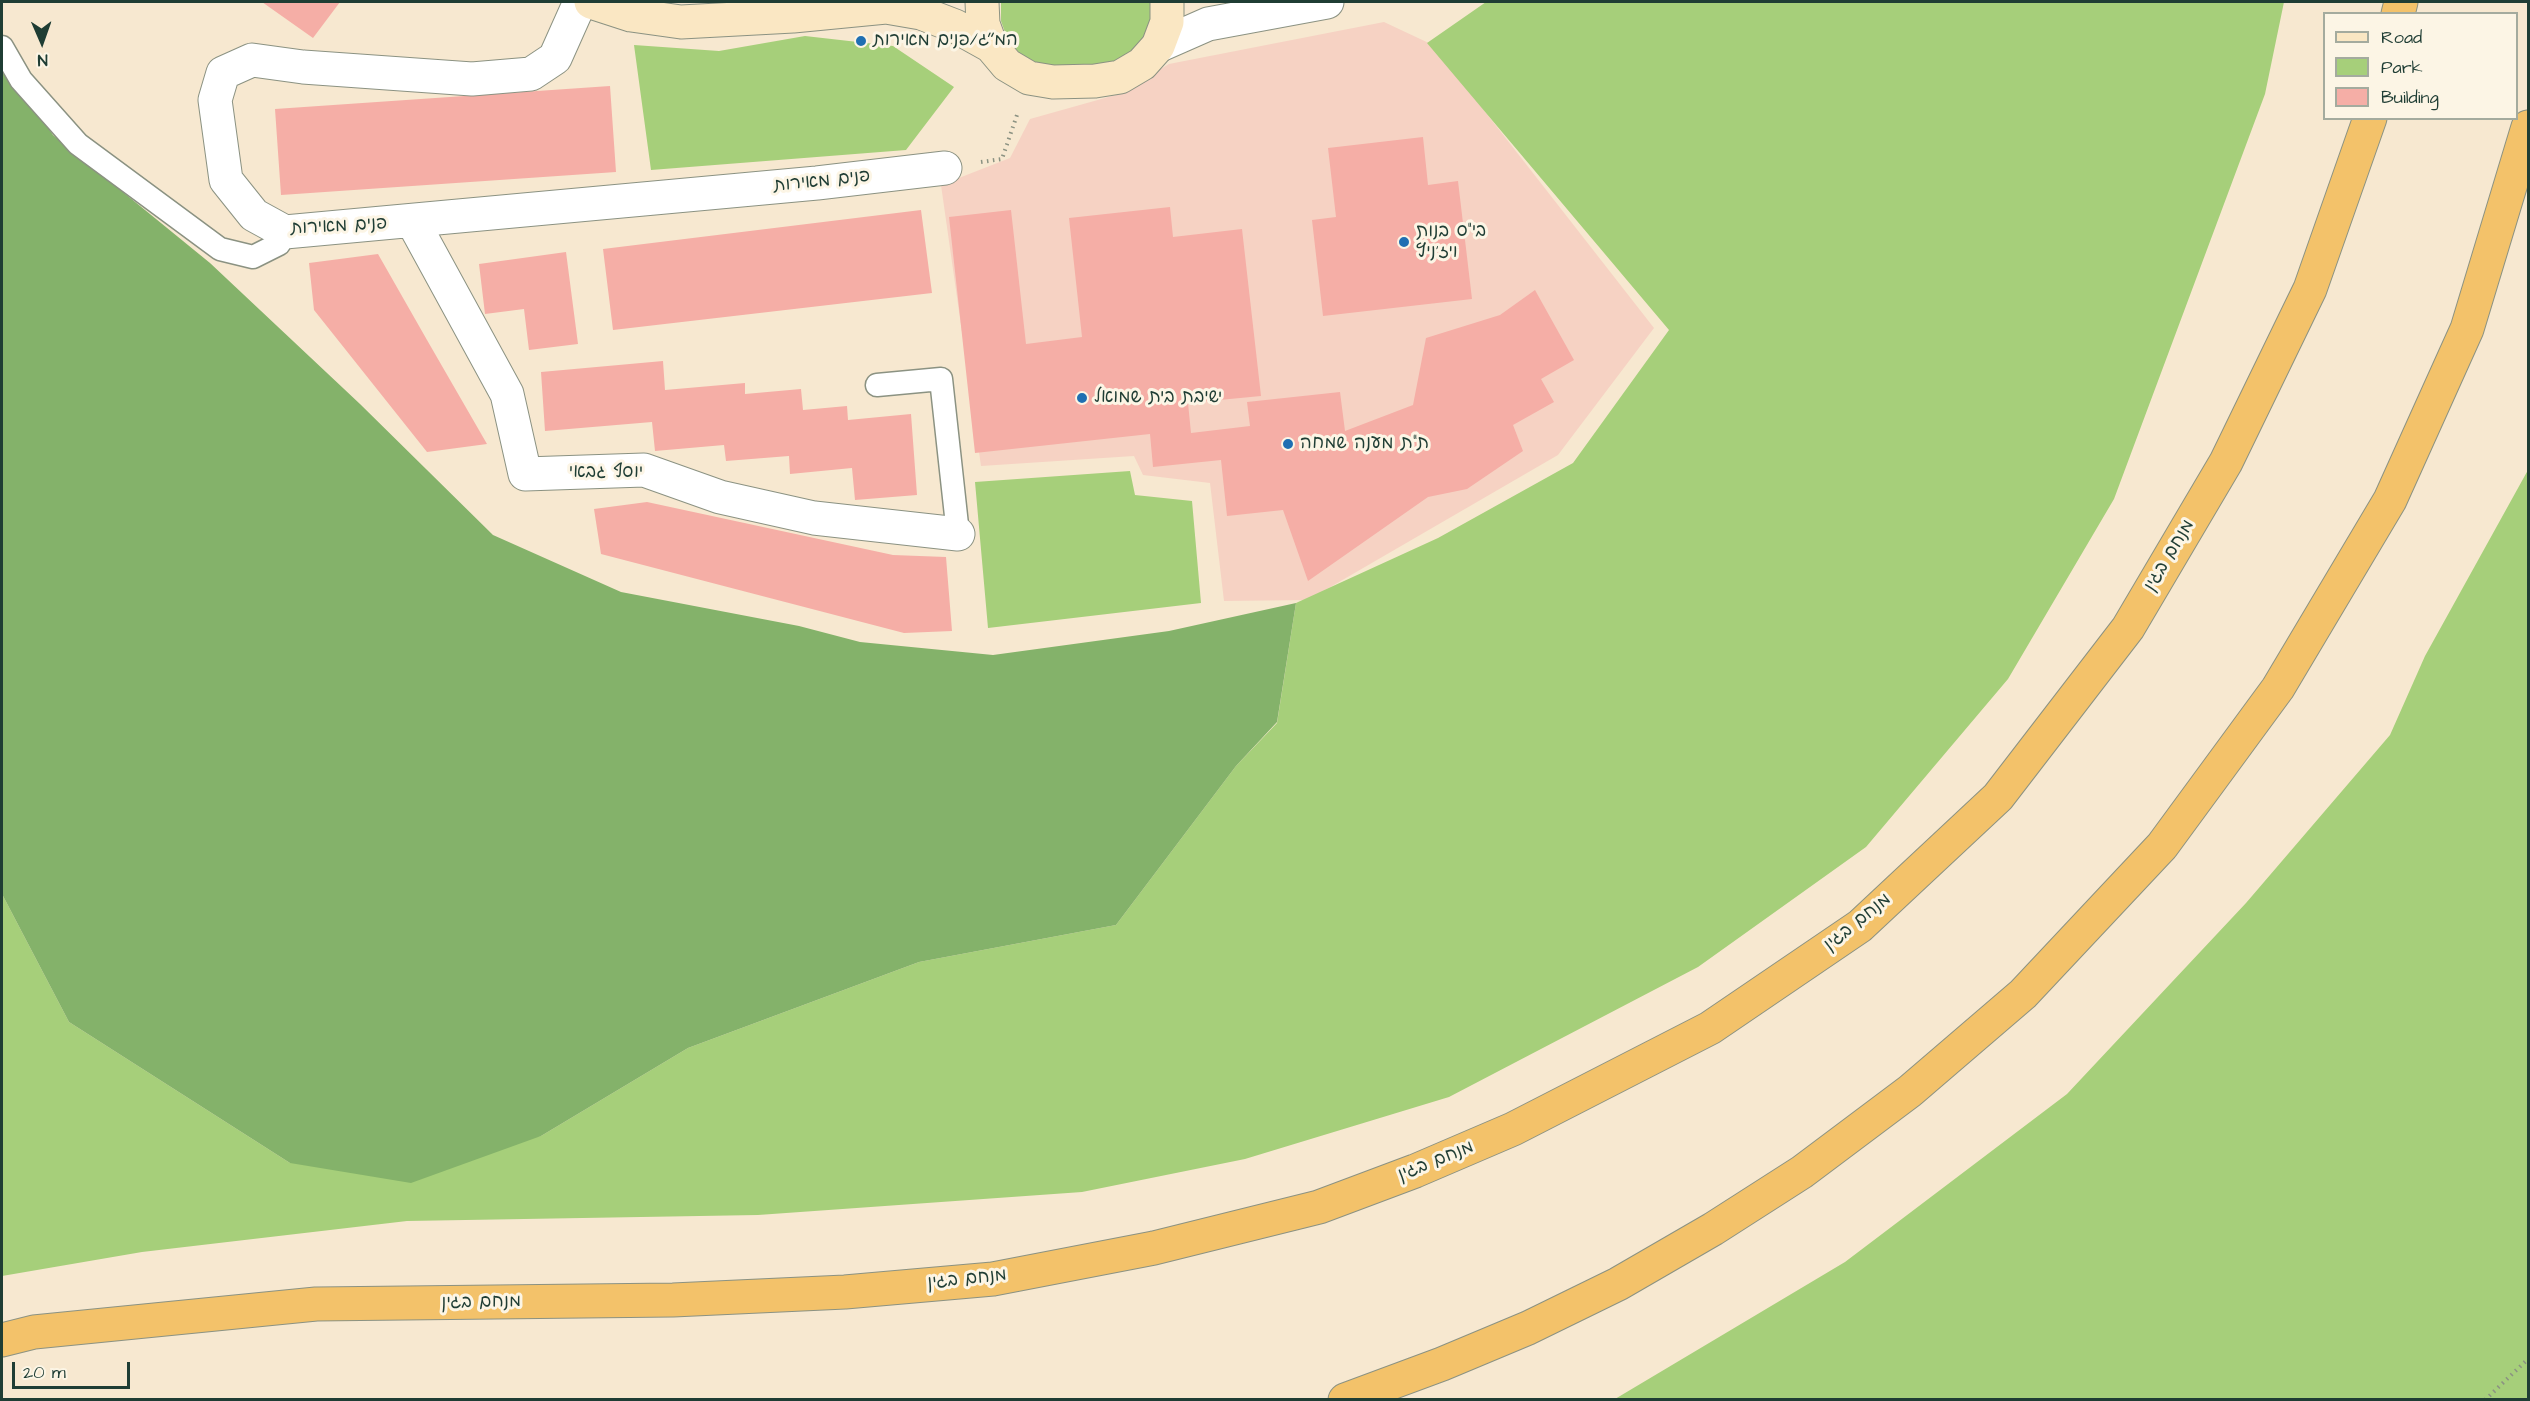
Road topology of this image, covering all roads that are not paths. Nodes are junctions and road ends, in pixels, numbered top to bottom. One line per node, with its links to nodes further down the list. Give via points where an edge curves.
1 (580, 2): 16 (street, פנים מאירות, via 555,58 531,74 472,79 252,60 223,73 215,100 226,180 254,215)
2 (591, 2): 7 (street, via 631,15 681,22 793,16)
3 (982, 2): 10 (street, via 983,24)
4 (1167, 2): 11 (street, via 1167,22)
5 (1195, 2): 8 (street)
6 (1327, 2): 8 (street)
7 (898, 4): 10 (street)
8 (1252, 15): 11 (street, via 1208,24)
9 (2, 46): 16 (lane, via 21,80 78,144 220,249 253,257 279,244)
10 (991, 46): 11 (street, via 1007,65 1029,78 1053,82 1120,77 1142,64)
11 (1158, 46)
12 (2369, 120): 19 (highway, מנחם בגין, via 2310,289 2226,462 2128,628 1998,797 1860,926 1710,1028 1534,1119 1415,1172 1319,1207 1154,1248 993,1278 844,1292 673,1299 316,1304 34,1332)
13 (2529, 128): 20 (highway, via 2467,329 2390,500 2278,687 2162,846 2023,994 1910,1091 1802,1172 1618,1284 1528,1328)
14 (945, 168): 15 (street, פנים מאירות)
15 (413, 222): 16 (street, פנים מאירות); 18 (street, יוסף גבאי, via 507,394 525,474 644,470 720,497 814,518)
16 (285, 232)
17 (877, 386): 18 (lane, via 941,379)
18 (958, 534)
19 (2, 1340)
20 (1345, 1400)

